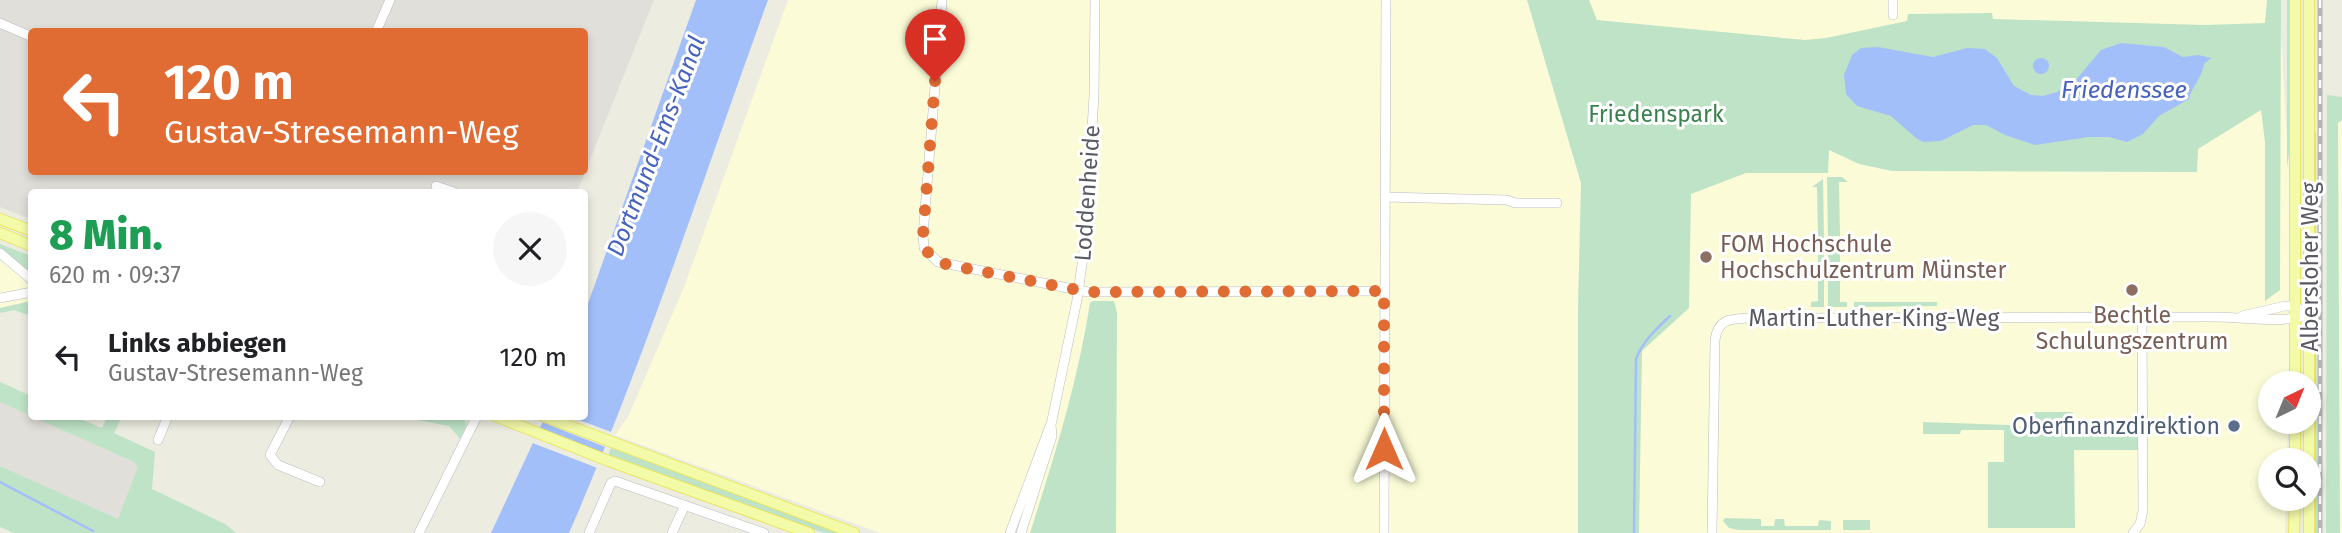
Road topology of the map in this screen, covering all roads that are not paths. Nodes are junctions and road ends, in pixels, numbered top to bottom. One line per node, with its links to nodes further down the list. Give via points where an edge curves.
1 (390, 0): 10 (street)
2 (942, 0): 22 (street, via 924,248 941,263)
3 (1095, 0): 22 (street, Loddenheide, via 1089,198)
4 (1387, 0): 14 (street)
5 (1894, 0): 8 (street)
6 (2295, 0): 26 (main road, Albersloher Weg)
7 (2309, 0): 27 (main road, Albersloher Weg)
8 (1893, 15)
9 (0, 23): 11 (street)
10 (378, 28)
11 (28, 35)
12 (436, 186): 13 (street)
13 (444, 189)
14 (1385, 197): 15 (street); 23 (street)
15 (1557, 203)
16 (0, 219): 17 (main road)
17 (28, 230)
18 (0, 233): 19 (main road)
19 (28, 244)
20 (0, 253): 21 (street)
21 (28, 277)
22 (1079, 290): 23 (street); 37 (street, Loddenheide)
23 (1384, 291): 50 (street)
24 (28, 293): 25 (street)
25 (0, 298)
26 (2295, 306): 27 (street); 29 (street, Martin-Luther-King-Weg); 30 (main road, Albersloher Weg)
27 (2310, 315): 30 (street, Martin-Luther-King-Weg); 54 (main road, Albersloher Weg)
28 (2142, 317): 29 (street, Martin-Luther-King-Weg); 51 (street, Martin-Luther-King-Weg, via 1724,320 1715,340); 52 (street, via 2144,511)
29 (2239, 317): 30 (street, Martin-Luther-King-Weg)
30 (2294, 320): 31 (main road, Albersloher Weg)
31 (2295, 371)
32 (166, 420): 38 (street)
33 (288, 420): 39 (street, via 270,455 278,464)
34 (475, 420): 42 (street)
35 (505, 420): 46 (main road)
36 (553, 420): 47 (main road)
37 (1051, 425): 48 (street, Loddenheide); 49 (street, Loddenheide, via 1052,436)
38 (159, 440)
39 (320, 482)
40 (685, 505): 43 (street, via 615,481); 44 (street); 45 (street)
41 (2295, 511): 53 (main road)
42 (419, 533)
43 (589, 533)
44 (672, 533)
45 (762, 533)
46 (809, 533)
47 (854, 533)
48 (1010, 533)
49 (1021, 533)
50 (1384, 533)
51 (1713, 533)
52 (2133, 533)
53 (2294, 533)
54 (2309, 533)

